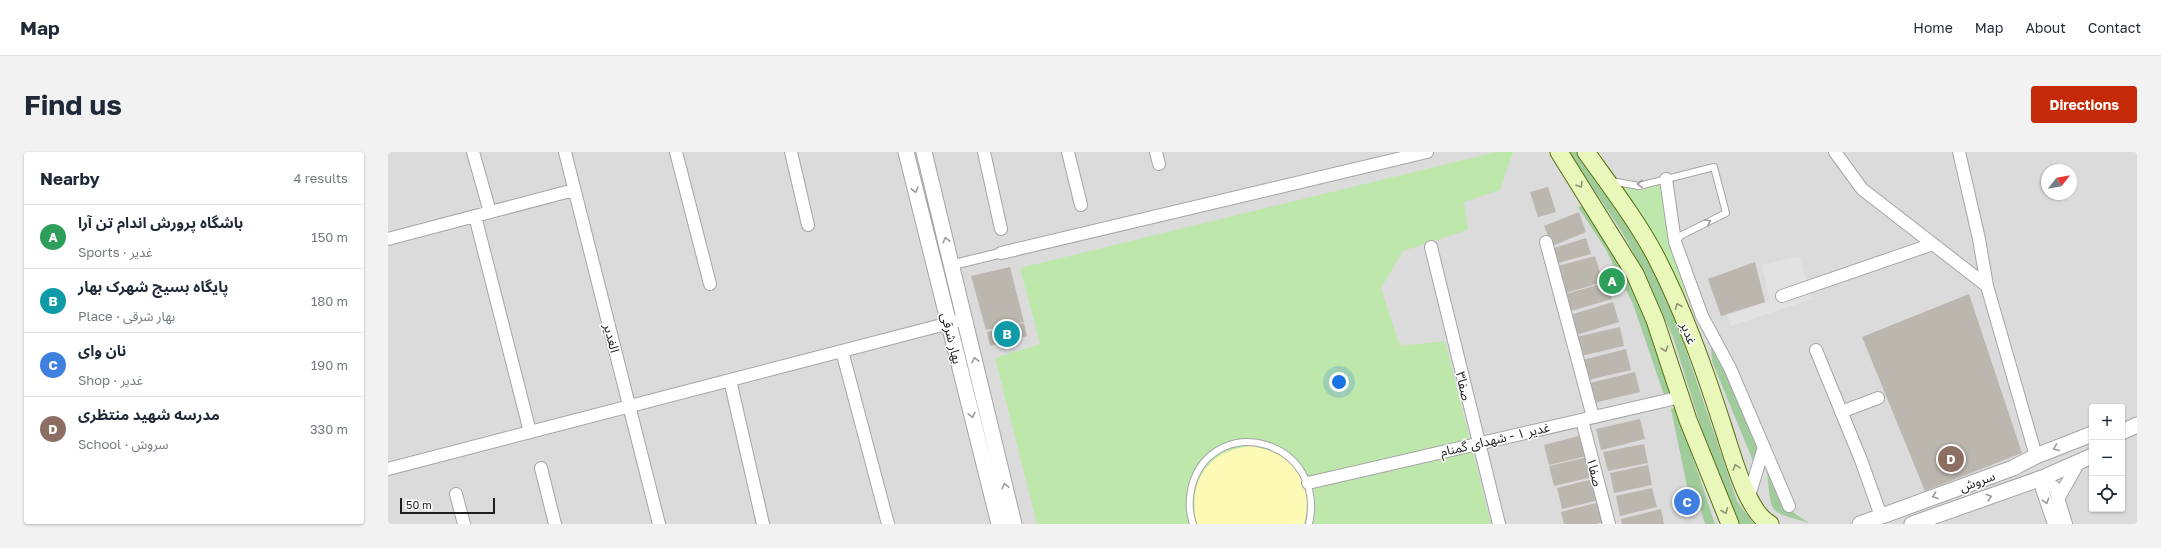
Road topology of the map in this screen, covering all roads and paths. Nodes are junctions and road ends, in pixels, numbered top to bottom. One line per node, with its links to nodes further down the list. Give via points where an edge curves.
1 (473, 152): 18 (street)
2 (565, 152): 16 (street, الغدیر)
3 (678, 152): 29 (street)
4 (790, 152): 20 (street)
5 (906, 152): 34 (street, بهار شرقی, one-way to 34)
6 (924, 152): 28 (street, بهار شرقی, one-way to 6)
7 (984, 152): 21 (street)
8 (1068, 152): 17 (street)
9 (1426, 152): 27 (street)
10 (1559, 152): 39 (main road, one-way to 39, via 1635,274 1655,320)
11 (1586, 152): 15 (main road, غدیر)
12 (1835, 152): 25 (street, via 1862,189)
13 (1958, 152): 30 (street, via 1979,239)
14 (1666, 179): 15 (lane, one-way to 15, via 1639,186); 24 (street); 24 (lane, one-way to 14, via 1682,235 1726,213 1714,168)
15 (1606, 180): 35 (main road, غدیر, one-way to 15, via 1654,254)
16 (574, 190): 18 (street); 41 (street, الغدیر)
17 (1081, 205)
18 (490, 212): 19 (street)
19 (475, 216): 22 (street); 46 (street)
20 (808, 225)
21 (1001, 229)
22 (388, 238)
23 (1546, 242): 43 (street, صفا۱)
24 (1675, 242): 32 (street)
25 (1932, 244): 30 (street); 31 (street)
26 (1432, 247): 48 (street, صفا۳)
27 (1001, 253): 28 (street)
28 (952, 265): 33 (street, بهار شرقی)
29 (710, 284)
30 (1987, 286): 50 (street)
31 (1782, 296)
32 (1702, 316): 35 (street); 49 (street, via 1730,368)
33 (965, 319): 34 (street); 67 (street, بهار شرقی, one-way to 33)
34 (949, 323): 37 (street); 66 (street, بهار شرقی, one-way to 66)
35 (1694, 348): 57 (main road, غدیر, one-way to 35, via 1739,476 1711,390)
36 (1816, 350): 42 (street)
37 (842, 351): 38 (street); 65 (street)
38 (730, 380): 41 (street); 64 (street)
39 (1681, 397): 43 (street, غدیر ۱ - شهدای گمنام); 72 (main road, one-way to 72)
40 (1878, 398): 42 (street)
41 (629, 406): 46 (street); 63 (street, الغدیر)
42 (1841, 412): 60 (street)
43 (1588, 419): 48 (street, غدیر ۱ - شهدای گمنام); 71 (street, صفا۱)
44 (2137, 425): 45 (street)
45 (2125, 431)
46 (530, 432): 53 (street)
47 (2089, 435): 50 (street, سروش, one-way to 50)
48 (1478, 443): 55 (street, غدیر ۱ - شهدای گمنام); 70 (street, صفا۳)
49 (1764, 446): 57 (street); 59 (street)
50 (2036, 456): 54 (street); 60 (street, سروش, one-way to 60, via 2013,468)
51 (2086, 459): 54 (street, سروش); 58 (street)
52 (541, 468): 62 (street)
53 (388, 469)
54 (2042, 478): 58 (street, via 2055,488); 75 (street, سروش, one-way to 54); 76 (street, one-way to 76, via 2042,489)
55 (1308, 483): 68 (lane, via 1293,459 1268,445 1247,443 1226,447 1214,454 1196,476 1189,504); 69 (lane, via 1311,511)
56 (456, 494): 61 (street)
57 (1749, 496): 73 (main road, غدیر)
58 (2058, 499): 77 (street)
59 (1789, 506)
60 (1881, 516): 74 (street, سروش)
61 (464, 524)
62 (555, 524)
63 (659, 524)
64 (763, 524)
65 (888, 524)
66 (999, 524)
67 (1014, 524)
68 (1193, 524)
69 (1308, 524)
70 (1499, 524)
71 (1608, 524)
72 (1730, 524)
73 (1770, 524)
74 (1860, 524)
75 (1912, 524)
76 (2054, 524)
77 (2066, 524)

